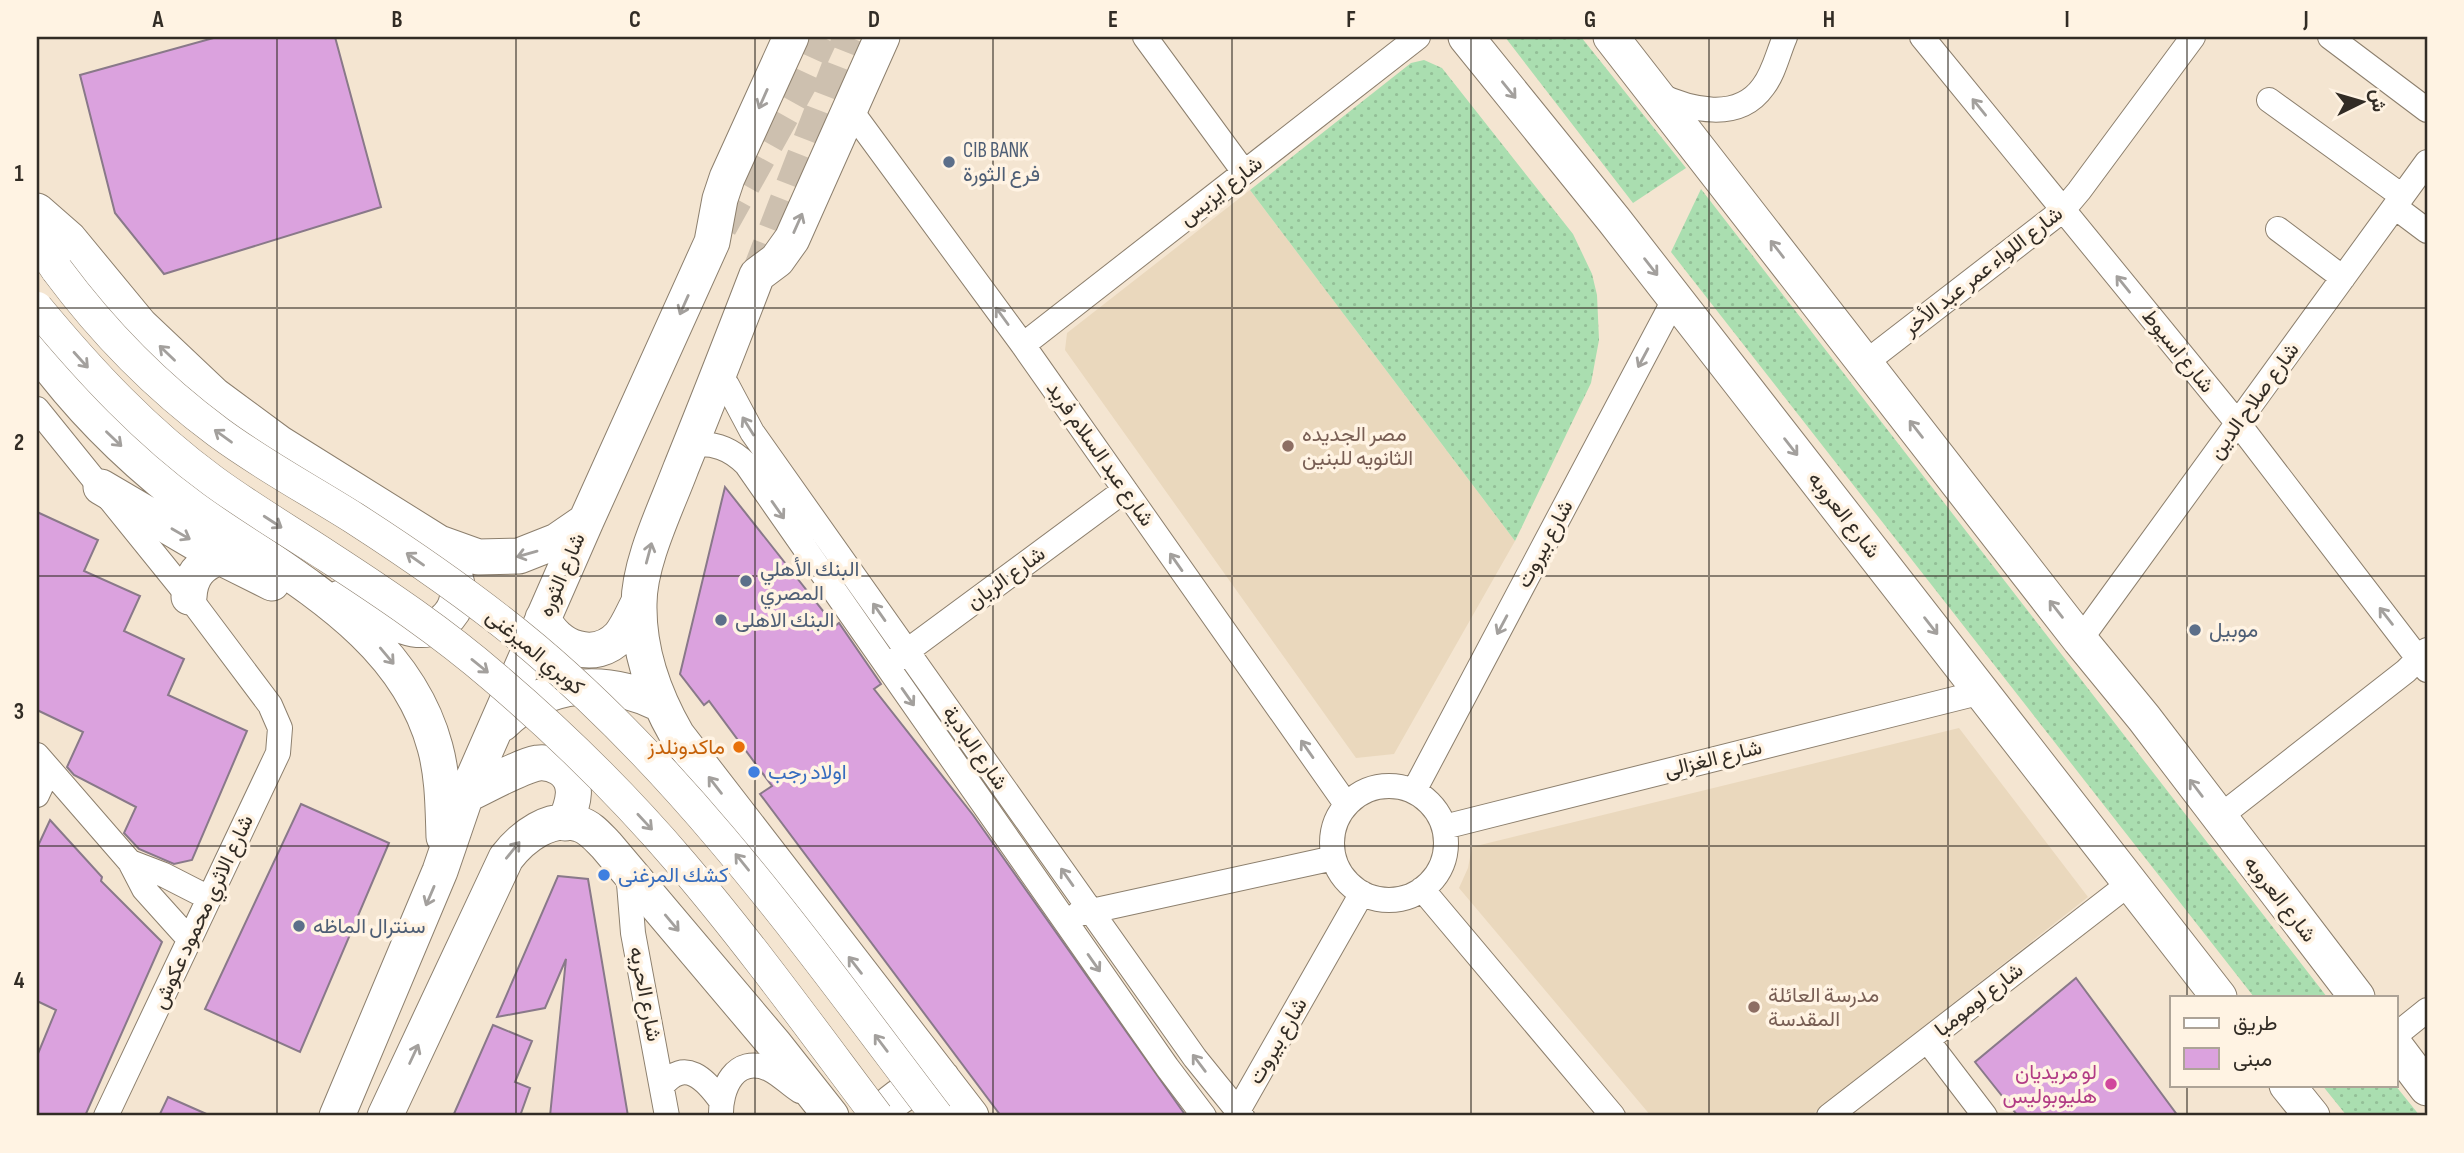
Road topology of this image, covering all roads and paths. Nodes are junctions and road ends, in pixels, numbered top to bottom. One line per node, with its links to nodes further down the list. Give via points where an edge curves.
1 (792, 37): 35 (highway, شارع الثوره, one-way to 35, via 723,189 712,243)
2 (882, 37): 13 (highway)
3 (1145, 37): 16 (street)
4 (1418, 37): 16 (street, شارع ايزيس)
5 (1466, 37): 24 (highway, شارع العروبه, one-way to 24)
6 (1611, 37): 11 (highway, شارع العروبه)
7 (1785, 37): 11 (street, via 1762,90 1745,103 1699,109)
8 (1922, 37): 18 (street, شارع اسيوط, one-way to 8)
9 (2193, 37): 18 (street, شارع اللواء عمر عبد الأخر)
10 (2330, 37): 14 (street)
11 (1655, 93): 28 (highway, شارع العروبه, one-way to 11)
12 (2269, 100): 17 (street)
13 (849, 108): 26 (street, شارع عبد السلام فريد, one-way to 13); 29 (highway, one-way to 13, via 757,275 777,260 792,239)
14 (2427, 110)
15 (2427, 162): 17 (street, شارع صلاح الدين)
16 (1244, 172): 26 (street, شارع ايزيس)
17 (2398, 202): 21 (street); 23 (street, شارع صلاح الدين)
18 (2063, 210): 28 (street, شارع اللواء عمر عبد الأخر); 31 (street, شارع اسيوط, one-way to 18)
19 (37, 211): 36 (highway, one-way to 19, via 279,443 214,395 140,325 69,239)
20 (2278, 229): 23 (street)
21 (2427, 231)
22 (37, 241): 85 (main road, كوبري الميرغنى, one-way to 22, bridge, via 730,847 597,705 451,584 249,454 188,408 118,343)
23 (2343, 278): 31 (street, شارع صلاح الدين)
24 (1675, 298): 46 (highway, شارع العروبه, one-way to 46); 50 (street, شارع بيروت, one-way to 50)
25 (37, 308): 84 (main road, one-way to 84, bridge, via 105,386 179,454 244,503 420,619 561,737 697,881)
26 (1023, 345): 34 (street, شارع عبد السلام فريد)
27 (37, 351): 38 (highway, one-way to 38, via 84,408 150,472)
28 (1865, 363): 42 (highway, شارع العروبه, one-way to 28)
29 (718, 374): 32 (highway); 43 (street, شارع البادية, one-way to 29, via 752,432)
30 (37, 410): 33 (street)
31 (2237, 423): 42 (street, شارع صلاح الدين); 44 (street, شارع اسيوط, one-way to 31)
32 (691, 445): 40 (highway, one-way to 32, via 652,544); 45 (street, شارع البادية, one-way to 45, via 721,447 746,464)
33 (101, 487): 37 (highway, one-way to 37); 39 (street)
34 (1125, 490): 43 (street, شارع الريان); 53 (street, شارع عبد السلام فريد, one-way to 34)
35 (586, 521): 36 (highway, one-way to 36, via 557,541 519,556 478,557); 41 (highway, شارع الثوره)
36 (439, 543): 38 (highway, via 458,595 453,612 432,629 406,629 360,604)
37 (220, 557): 38 (highway, via 284,588); 39 (highway, via 209,560 194,576)
38 (321, 596): 57 (highway, one-way to 57, via 379,647 404,677 423,711 440,767)
39 (189, 597): 64 (street, شارع الاثري محمود عكوش, via 270,705 280,728 278,753)
40 (639, 602): 41 (highway, via 620,635 596,649 568,646 552,635); 47 (highway, via 644,653)
41 (543, 618): 48 (highway, شارع الثوره)
42 (2080, 640): 54 (highway, شارع العروبه, one-way to 42)
43 (906, 651): 45 (street, شارع الريان); 65 (street, شارع البادية, one-way to 43)
44 (2424, 660): 54 (street)
45 (886, 666): 66 (street, شارع البادية, one-way to 66)
46 (1982, 692): 56 (street, شارع الغزالى); 61 (highway, شارع العروبه)
47 (660, 704): 48 (highway, via 629,690 577,686 533,701); 74 (highway, one-way to 47, via 677,735)
48 (497, 729): 52 (highway, شارع الثوره)
49 (43, 762): 51 (street); 59 (street)
50 (1415, 791): 53 (street, via 1383,785 1363,791); 56 (street, via 1433,806)
51 (37, 794)
52 (466, 795): 55 (highway, via 547,763 564,771 573,785 573,802); 57 (highway, شارع الثوره)
53 (1346, 804): 58 (street, via 1333,830)
54 (2218, 818): 69 (highway, شارع العروبه)
55 (565, 823): 60 (highway, via 591,830); 82 (highway, one-way to 55, via 506,858 526,836)
56 (1444, 827): 62 (street, via 1445,855 1433,880)
57 (445, 855): 81 (highway, شارع الثوره, one-way to 81)
58 (1334, 858): 63 (street, via 1339,872); 65 (street)
59 (130, 862): 64 (street); 67 (street, via 144,889)
60 (628, 871): 75 (street, شارع الحريه, via 633,933); 78 (highway, one-way to 78)
61 (2130, 883): 68 (highway, شارع العروبه); 72 (street, شارع لومومبا)
62 (1422, 889): 63 (street, via 1393,900); 88 (street)
63 (1362, 893): 79 (street, شارع بيروت)
64 (209, 898): 67 (street, شارع الاثري محمود عكوش)
65 (1091, 911): 66 (street); 79 (street, شارع البادية, one-way to 65)
66 (1062, 918): 87 (street, شارع البادية, one-way to 87)
67 (189, 939): 80 (street, شارع الاثري محمود عكوش)
68 (2218, 996)
69 (2356, 996)
70 (2427, 1010): 71 (street)
71 (2398, 1032)
72 (1927, 1040): 89 (street, شارع لومومبا); 90 (street)
73 (2398, 1050): 76 (highway)
74 (942, 1078): 84 (highway, via 915,1086); 86 (highway)
75 (662, 1086): 77 (street, via 676,1075 694,1074 706,1082); 83 (street, شارع الحريه)
76 (2427, 1088)
77 (721, 1109): 78 (street, via 730,1078 757,1066 769,1069)
78 (826, 1109)
79 (1238, 1115)
80 (106, 1116)
81 (337, 1116)
82 (385, 1116)
83 (667, 1116)
84 (878, 1116)
85 (937, 1116)
86 (971, 1116)
87 (1204, 1116)
88 (1613, 1116)
89 (1829, 1116)
90 (1985, 1116)

